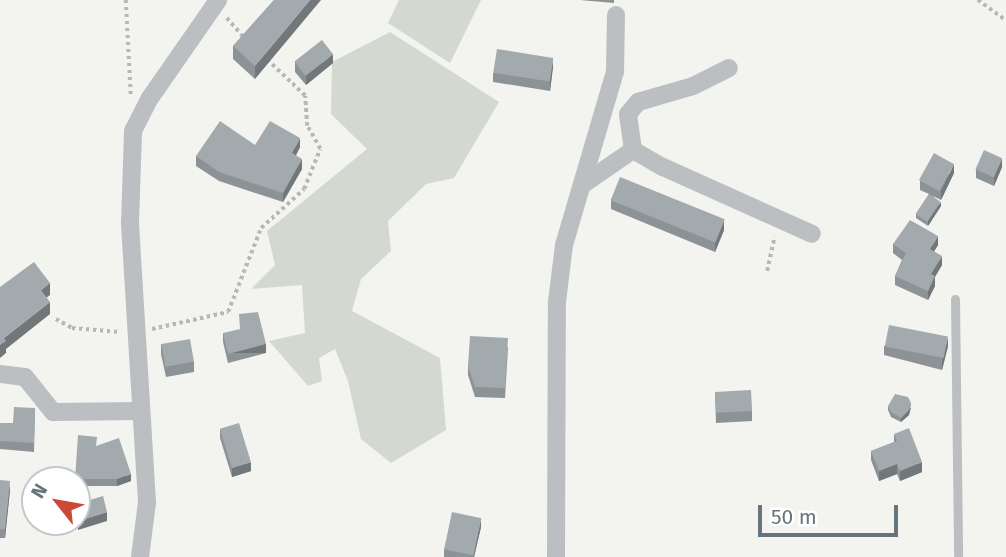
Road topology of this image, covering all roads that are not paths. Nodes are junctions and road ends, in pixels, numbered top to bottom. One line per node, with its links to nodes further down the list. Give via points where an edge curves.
1 (218, 1): 9 (street, via 150,98 133,131 130,223)
2 (616, 15): 5 (street, via 615,72)
3 (729, 68): 4 (street, via 692,86 639,102 628,114)
4 (633, 150): 5 (street); 6 (street)
5 (582, 185): 11 (street, via 564,245 556,302)
6 (812, 234)
7 (955, 299): 12 (lane)
8 (0, 374): 9 (street, via 25,377 53,412)
9 (141, 411): 10 (street, via 147,502)
10 (140, 557)
11 (556, 557)
12 (958, 557)

